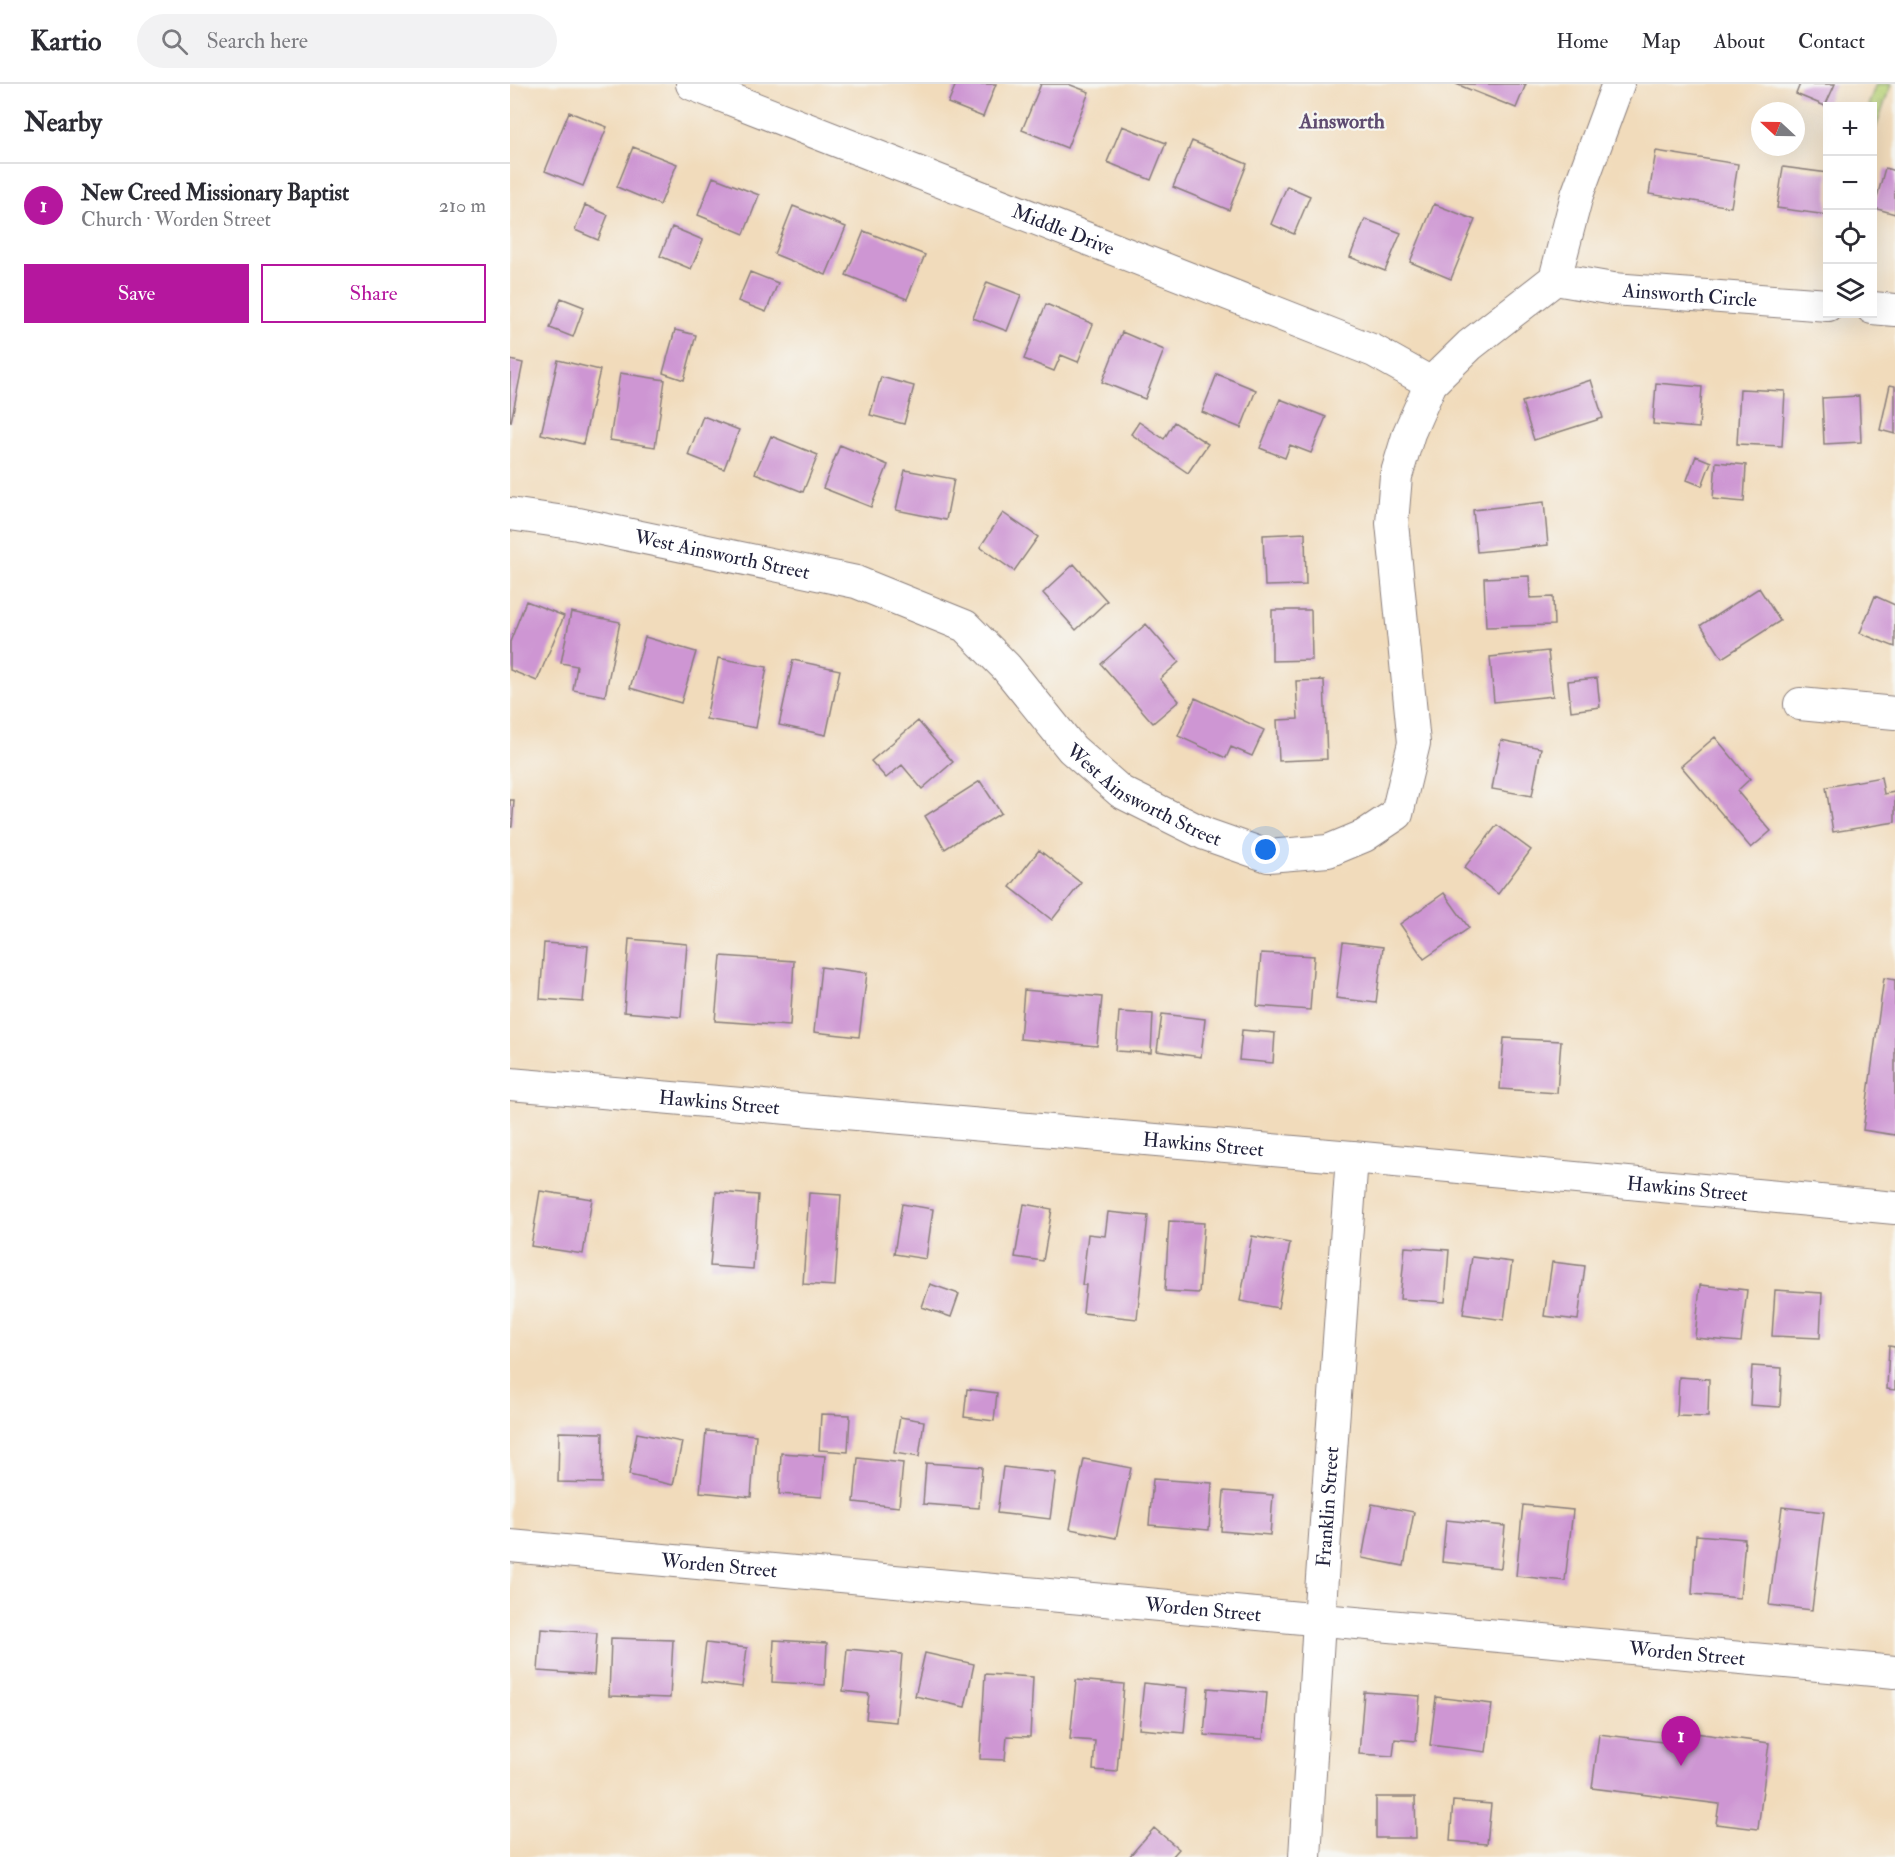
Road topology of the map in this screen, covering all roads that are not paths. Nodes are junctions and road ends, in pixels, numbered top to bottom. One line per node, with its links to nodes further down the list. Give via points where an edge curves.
1 (692, 84): 7 (street, Middle Drive, via 1374,351)
2 (1618, 84): 3 (street, via 1577,195)
3 (1556, 279): 4 (street, Ainsworth Circle, via 1613,289); 7 (street, via 1470,345)
4 (1823, 305)
5 (1877, 309): 6 (street)
6 (1895, 310)
7 (1431, 382): 8 (street, West Ainsworth Street, via 1396,476 1392,523 1414,743 1397,814 1364,837 1328,850 1268,856 1205,834 1121,792 1072,749 1006,667 965,626 856,582 578,524)
8 (510, 514)
9 (1800, 704): 10 (street)
10 (1895, 713)
11 (510, 1084): 12 (street, Hawkins Street)
12 (1352, 1157): 13 (street, Hawkins Street); 15 (street, Franklin Street)
13 (1895, 1208)
14 (510, 1546): 15 (street, Worden Street)
15 (1319, 1620): 16 (street, Worden Street); 17 (street, Franklin Street)
16 (1895, 1672)
17 (1305, 1857)

